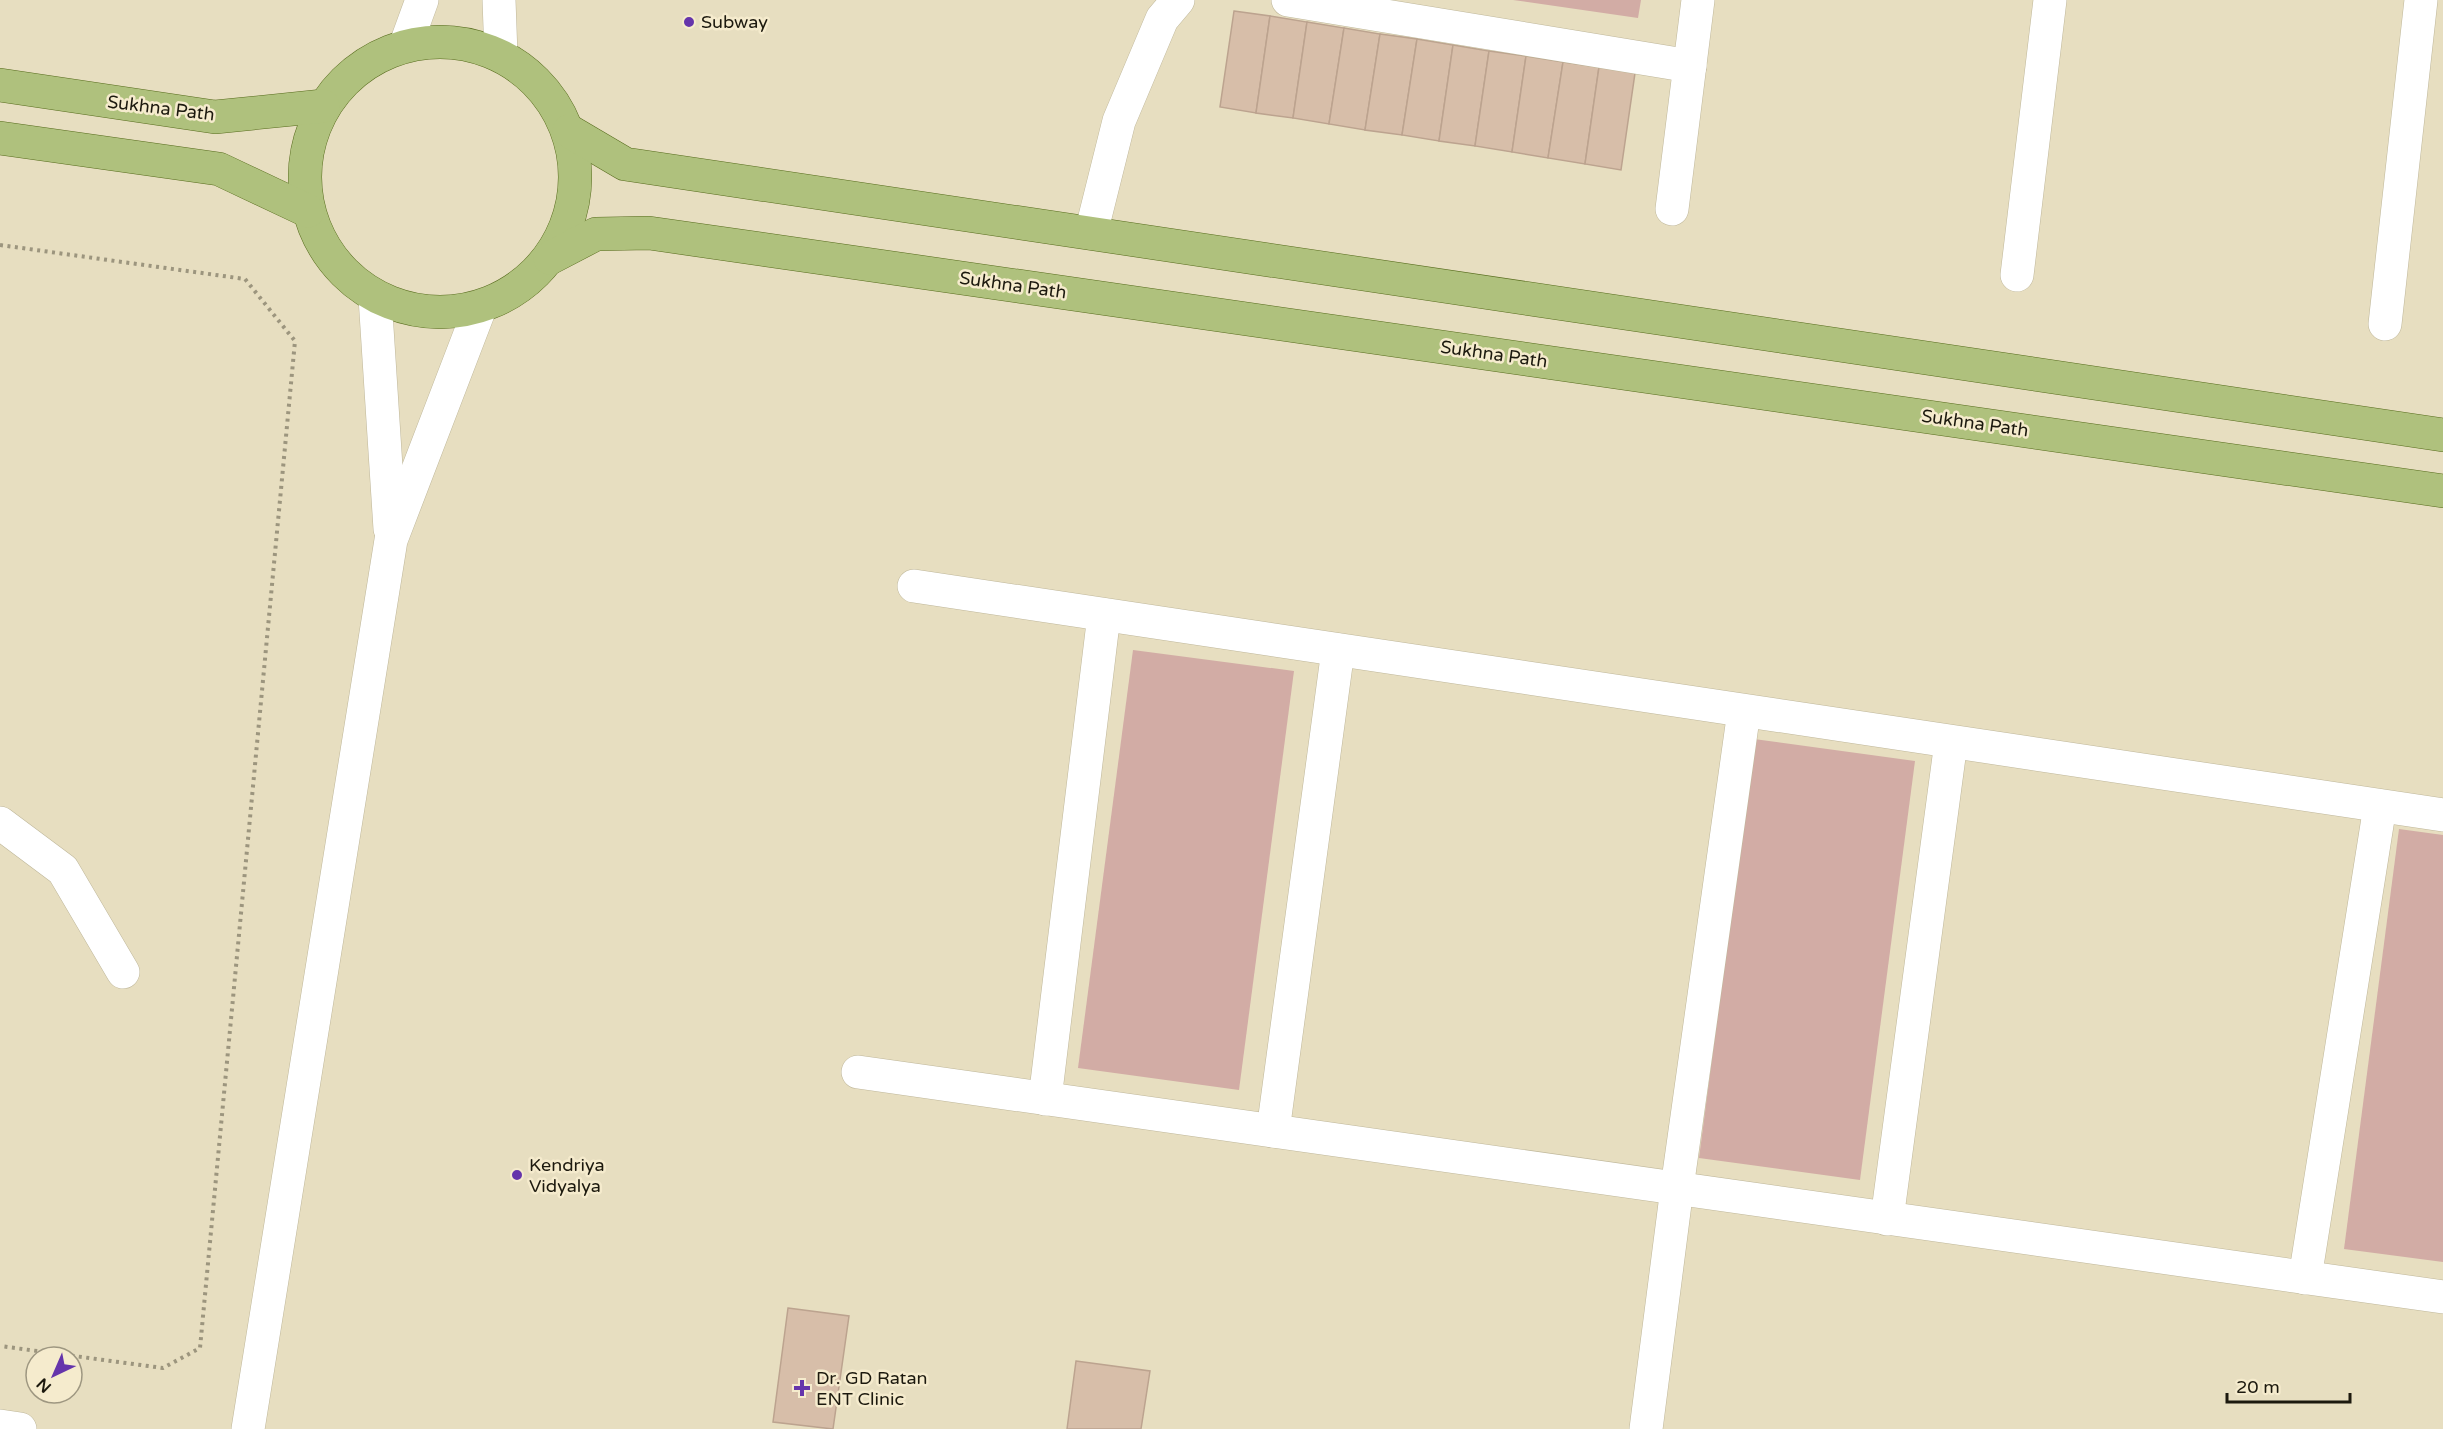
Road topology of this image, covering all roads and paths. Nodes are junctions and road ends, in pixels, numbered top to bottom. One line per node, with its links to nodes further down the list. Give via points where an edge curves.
1 (422, 0): 9 (street)
2 (499, 0): 10 (street)
3 (1178, 0): 18 (street, via 1162,19 1119,121)
4 (1288, 0): 8 (street)
5 (1698, 0): 11 (street)
6 (2050, 0): 21 (street)
7 (2421, 0): 24 (street)
8 (1420, 11): 11 (street)
9 (406, 44): 10 (main road, via 453,41); 13 (main road, via 374,55)
10 (501, 55): 14 (main road, via 546,90)
11 (1690, 66): 16 (street)
12 (0, 85): 13 (main road, Sukhna Path, via 215,117)
13 (323, 106): 17 (main road, via 304,163)
14 (569, 130): 18 (main road, via 625,164); 20 (main road, via 576,190 565,233)
15 (0, 138): 17 (main road, via 219,169)
16 (1672, 209)
17 (308, 211): 22 (main road, via 335,264)
18 (1091, 233): 25 (main road)
19 (0, 245): 44 (path, via 245,279 295,341 200,1348 163,1368)
20 (550, 258): 23 (main road, via 527,282); 26 (main road, Sukhna Path, via 596,234 649,233)
21 (2017, 275)
22 (375, 297): 23 (main road, via 427,313); 27 (street)
23 (480, 308): 27 (street)
24 (2385, 324)
25 (2443, 435)
26 (2443, 491)
27 (391, 540): 47 (street)
28 (914, 586): 29 (street)
29 (1104, 615): 30 (street); 38 (street)
30 (1338, 650): 31 (street); 39 (street)
31 (1744, 711): 32 (street); 40 (street)
32 (1951, 742): 33 (street); 41 (street)
33 (2379, 806): 34 (street); 42 (street)
34 (2443, 815)
35 (0, 823): 36 (street, via 63,870)
36 (123, 972)
37 (858, 1072): 38 (street)
38 (1045, 1099): 39 (street)
39 (1273, 1131): 40 (street)
40 (1677, 1188): 41 (street); 48 (street)
41 (1887, 1219): 42 (street)
42 (2305, 1278): 43 (street)
43 (2443, 1297)
44 (0, 1346)
45 (0, 1426): 46 (street)
46 (20, 1429)
47 (248, 1429)
48 (1646, 1429)

